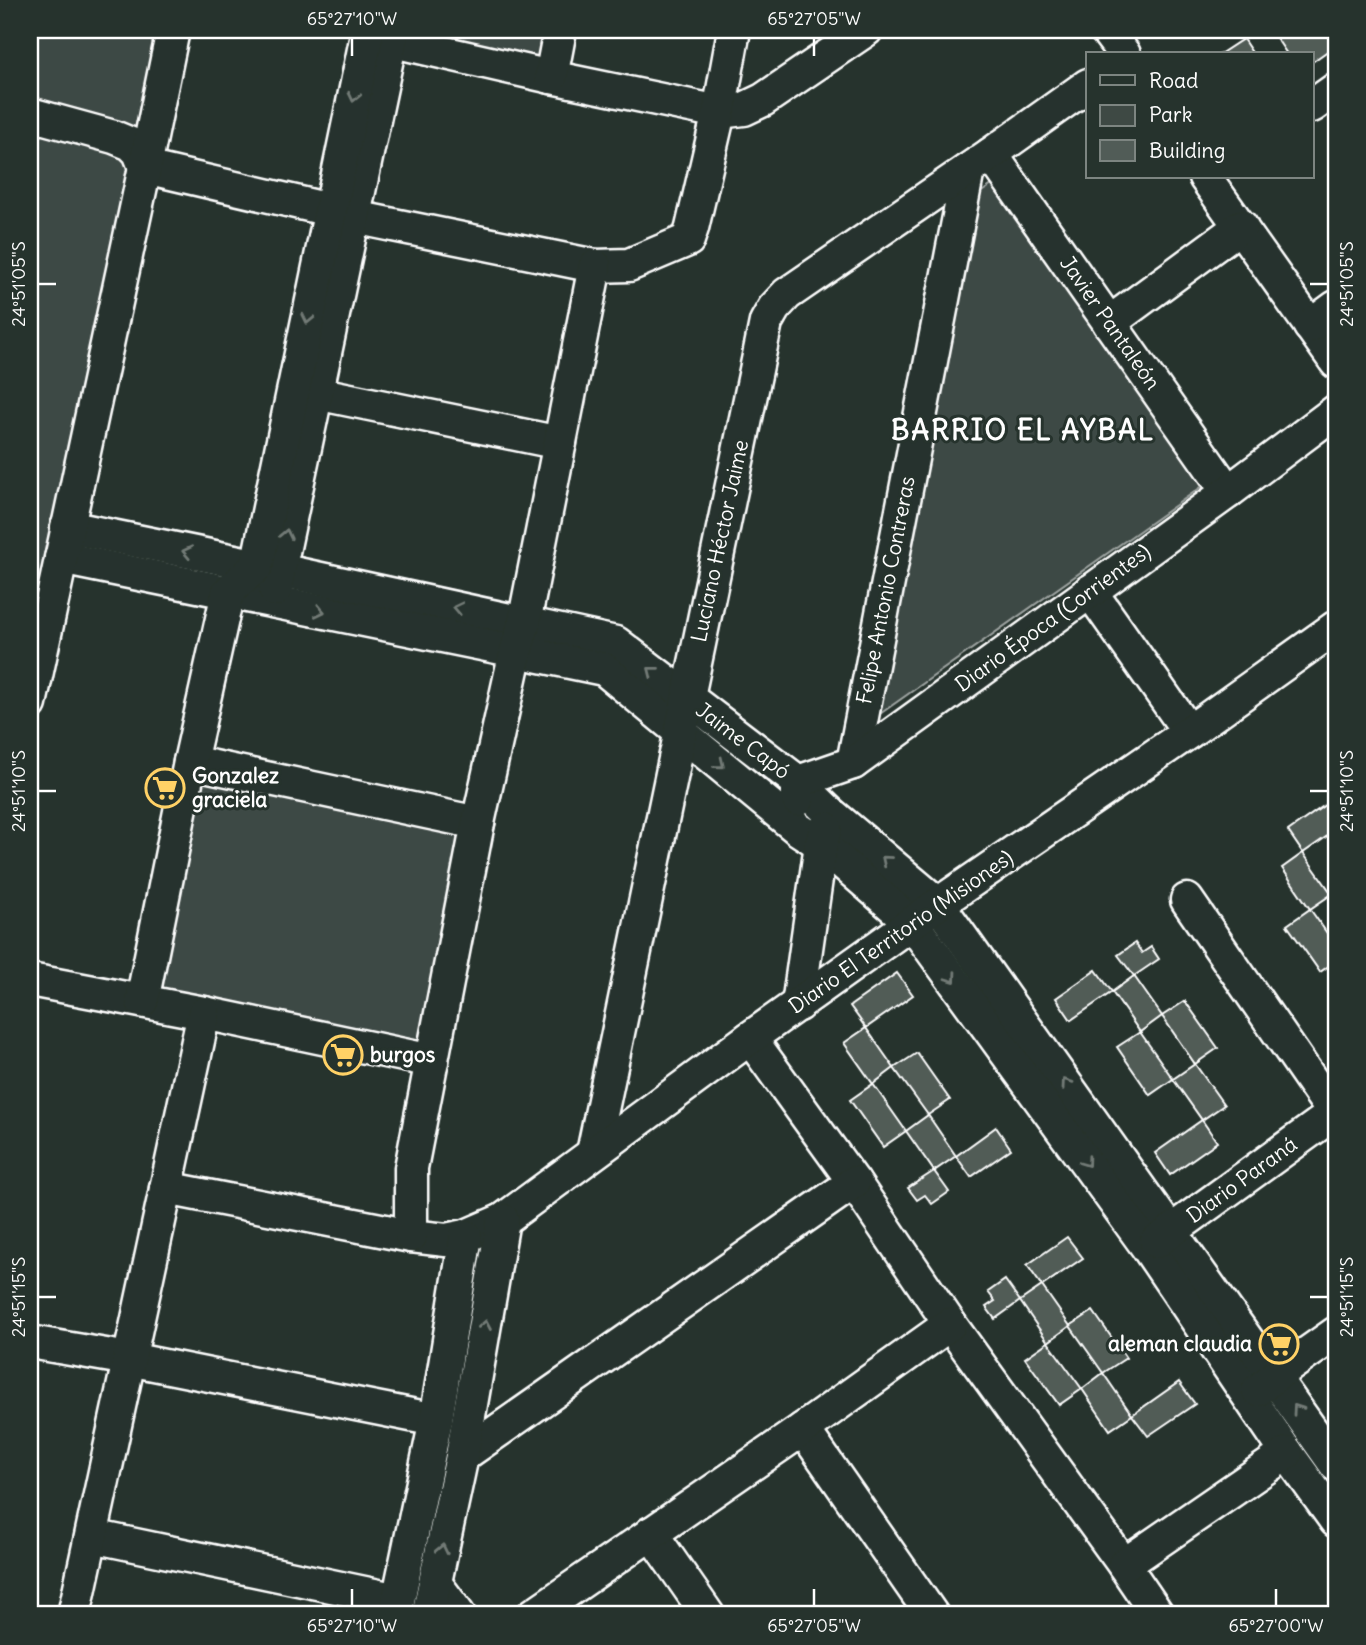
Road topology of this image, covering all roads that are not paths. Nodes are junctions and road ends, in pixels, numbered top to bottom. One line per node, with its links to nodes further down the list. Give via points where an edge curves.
1 (173, 30): 15 (street)
2 (560, 30): 8 (street)
3 (734, 30): 12 (street)
4 (866, 30): 12 (street, via 763,100)
5 (1107, 30): 7 (street)
6 (380, 34): 8 (street); 17 (street)
7 (1123, 52)
8 (551, 77): 12 (street)
9 (1086, 86): 14 (street, Luciano Héctor Jaime)
10 (1336, 89): 11 (street)
11 (1314, 105)
12 (719, 113): 19 (street, via 688,240 629,265)
13 (30, 114): 15 (street, via 114,136 131,144)
14 (980, 162): 21 (street, Javier Pantaleón); 36 (street, Luciano Héctor Jaime, via 787,294 766,322); 41 (street, Felipe Antonio Contreras)
15 (145, 167): 17 (street); 28 (street)
16 (1208, 178): 18 (street)
17 (342, 214): 19 (street); 24 (street); 30 (street, one-way to 30)
18 (1241, 226): 21 (street); 22 (street)
19 (595, 266): 26 (street)
20 (1336, 307): 22 (street)
21 (1110, 323): 27 (street, Javier Pantaleón)
22 (1310, 326): 23 (street)
23 (1336, 362)
24 (316, 393): 26 (street); 30 (street, one-way to 24)
25 (1336, 411): 27 (street, Diario Época (Corrientes))
26 (560, 443): 35 (street)
27 (1228, 492): 31 (street, Diario Época (Corrientes))
28 (67, 527): 29 (street); 30 (street, one-way to 28)
29 (61, 558): 32 (street); 37 (street)
30 (268, 568): 32 (street); 33 (street); 35 (street, one-way to 30)
31 (1090, 591): 38 (street); 41 (street, Diario Época (Corrientes))
32 (228, 592): 33 (street); 40 (street)
33 (272, 601): 35 (street, one-way to 35)
34 (1336, 627): 38 (street, Diario El Territorio (Misiones))
35 (520, 637): 36 (street, Jaime Capó, one-way to 35, via 616,643); 39 (street, Jaime Capó, via 604,669); 44 (street)
36 (687, 698): 39 (street, Luciano Héctor Jaime); 42 (street, Jaime Capó)
37 (30, 704)
38 (1189, 732): 47 (street, Diario El Territorio (Misiones))
39 (681, 733): 45 (street, Jaime Capó, one-way to 45); 56 (street, Luciano Héctor Jaime)
40 (190, 762): 44 (street); 50 (street)
41 (853, 763): 42 (street, Diario Época (Corrientes))
42 (798, 782): 43 (street, Jaime Capó); 45 (street)
43 (830, 813): 45 (street); 47 (street, Jaime Capó, one-way to 43)
44 (478, 822): 54 (street)
45 (810, 836): 48 (street, Jaime Capó); 51 (street)
46 (1187, 900): 55 (street)
47 (938, 904): 48 (street, Diario El Territorio (Misiones)); 62 (street, Jaime Capó, one-way to 47)
48 (912, 923): 51 (street, Diario El Territorio (Misiones)); 62 (street, Jaime Capó, one-way to 62)
49 (30, 980): 50 (street)
50 (142, 1001): 52 (street)
51 (798, 1004): 53 (street, Diario El Territorio (Misiones))
52 (204, 1013): 54 (street); 58 (street)
53 (750, 1038): 56 (street, Diario El Territorio (Misiones)); 57 (street)
54 (432, 1061): 60 (street, via 411,1168)
55 (1335, 1112): 62 (street, Diario Paraná)
56 (593, 1153): 59 (street, Diario El Territorio (Misiones))
57 (853, 1182): 63 (street); 72 (street)
58 (166, 1188): 60 (street, Diario El Territorio (Misiones)); 66 (street)
59 (503, 1220): 61 (street, Diario El Territorio (Misiones)); 72 (street, one-way to 59)
60 (411, 1236): 61 (street, Diario El Territorio (Misiones), via 446,1240)
61 (466, 1236): 69 (street)
62 (1160, 1240): 67 (street); 68 (street)
63 (950, 1324): 70 (street); 77 (street)
64 (1336, 1333): 67 (street)
65 (30, 1342): 66 (street)
66 (129, 1359): 69 (street); 76 (street)
67 (1275, 1376): 68 (street); 73 (street, one-way to 67)
68 (1250, 1397): 71 (street)
69 (436, 1420): 79 (street)
70 (803, 1429): 75 (street); 85 (street)
71 (1287, 1453): 74 (street); 77 (street)
72 (462, 1457): 78 (street, one-way to 72)
73 (1336, 1465)
74 (1336, 1521)
75 (651, 1533): 83 (street); 84 (street)
76 (92, 1536): 79 (street); 80 (street)
77 (1124, 1565): 86 (street)
78 (435, 1583): 81 (street); 82 (street)
79 (396, 1608)
80 (74, 1615)
81 (428, 1615)
82 (459, 1615)
83 (533, 1615)
84 (708, 1615)
85 (932, 1615)
86 (1158, 1615)

